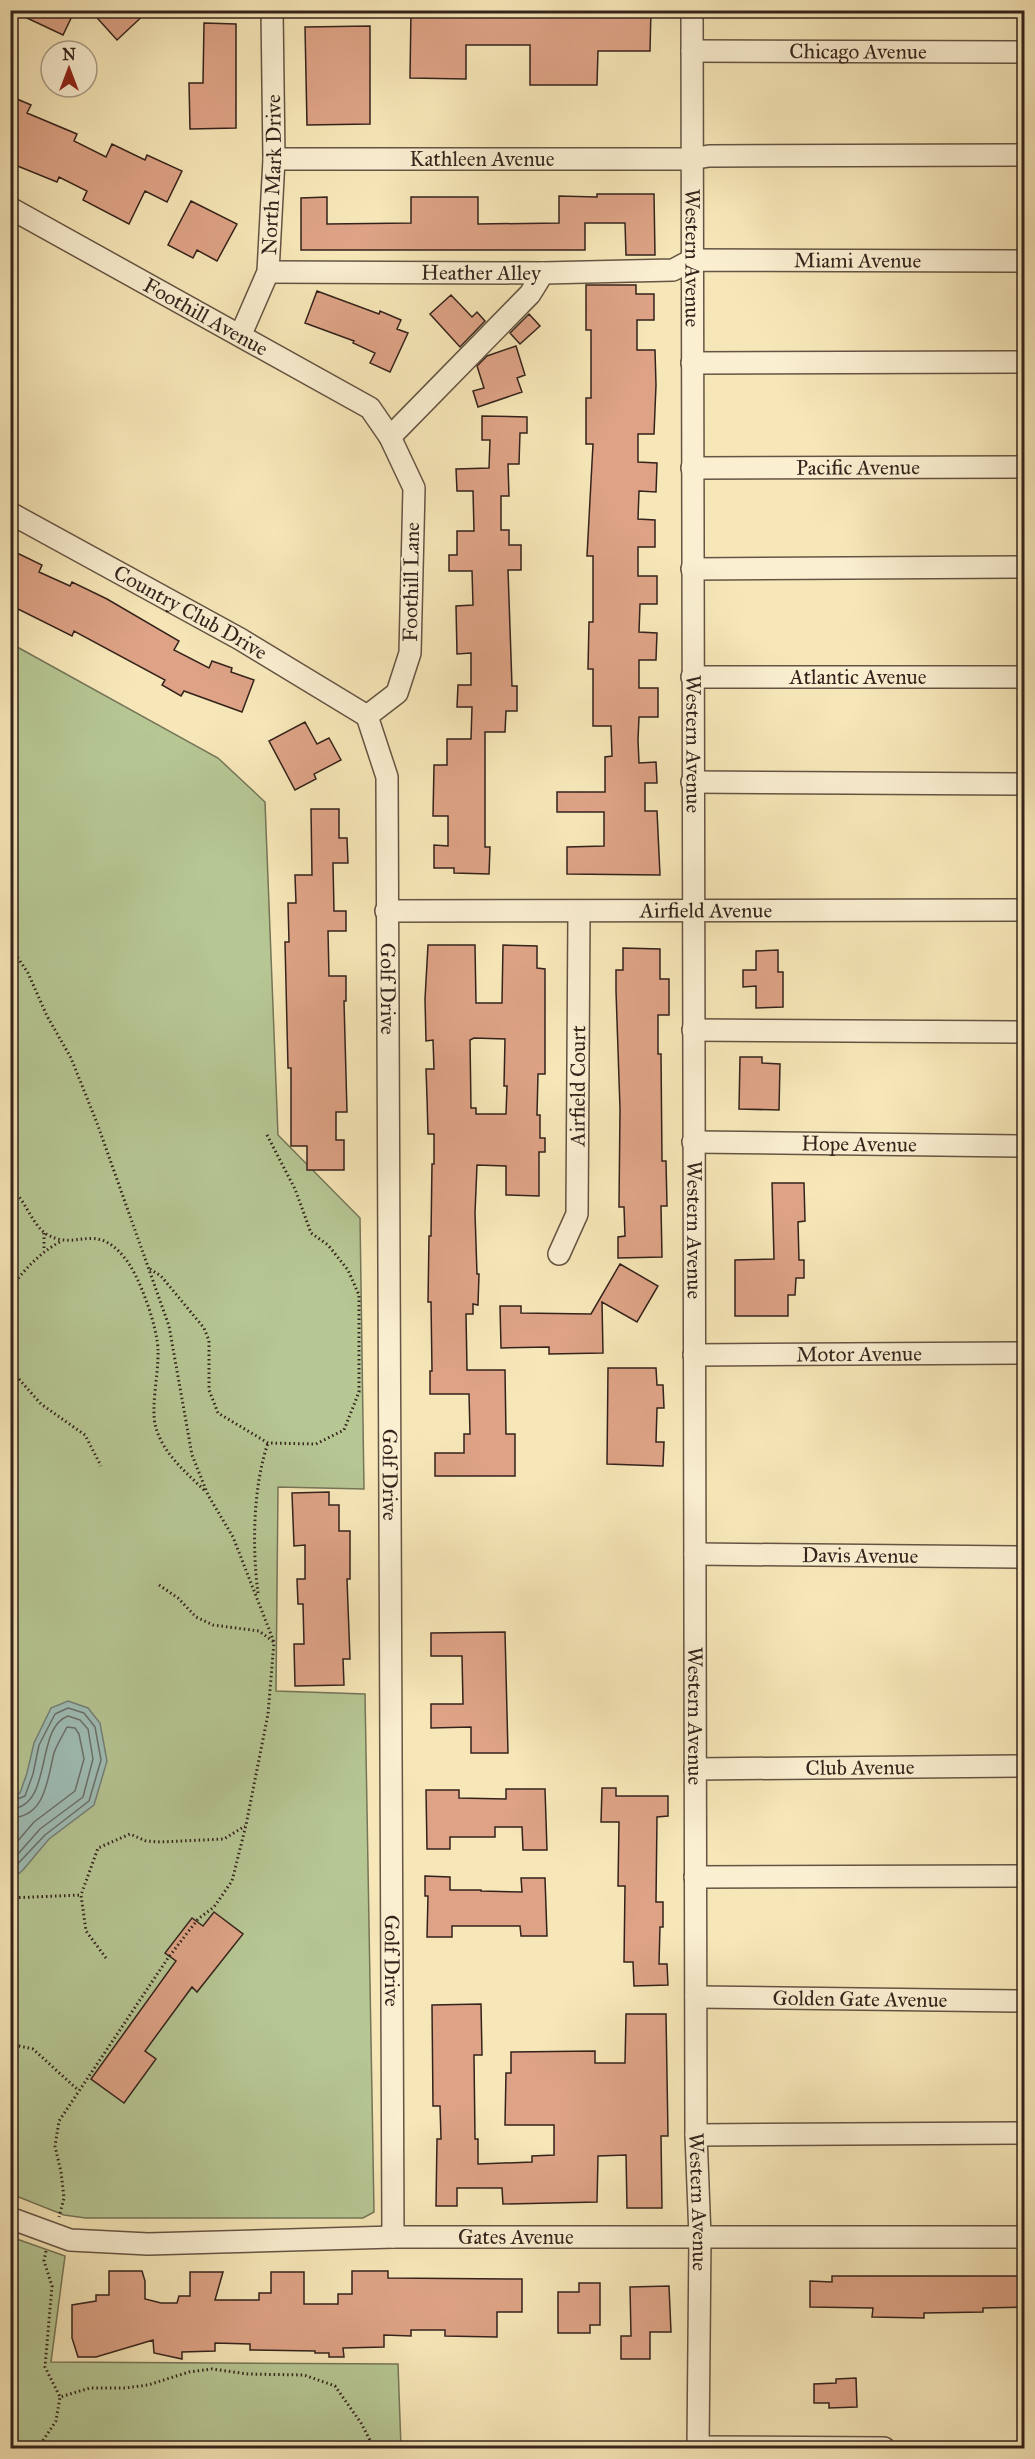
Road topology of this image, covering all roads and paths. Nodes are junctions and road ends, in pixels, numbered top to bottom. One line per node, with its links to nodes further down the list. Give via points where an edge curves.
1 (272, 10): 6 (street, North Mark Drive)
2 (692, 10): 3 (street, Western Avenue)
3 (692, 51): 4 (street, Chicago Avenue); 7 (street, Western Avenue)
4 (1024, 52)
5 (1024, 154): 7 (street, Kathleen Avenue)
6 (274, 159): 7 (street, Kathleen Avenue); 11 (street, North Mark Drive)
7 (691, 159): 9 (street, Western Avenue)
8 (10, 208): 13 (street, Foothill Avenue)
9 (692, 260): 10 (street, Miami Avenue); 12 (street, Heather Alley, via 673,270); 15 (street, Western Avenue)
10 (1024, 261)
11 (268, 272): 12 (street, Heather Alley); 13 (street, North Mark Drive)
12 (543, 273): 16 (street, via 530,294)
13 (241, 334): 16 (street, Foothill Avenue, via 370,408)
14 (1024, 362): 15 (street)
15 (692, 363): 18 (street, Western Avenue)
16 (390, 436): 24 (street, Foothill Lane, via 414,488 410,653 397,693)
17 (1024, 467): 18 (street, Pacific Avenue)
18 (692, 468): 21 (street, Western Avenue)
19 (10, 513): 24 (street, Country Club Drive, via 240,639)
20 (1024, 567): 21 (street)
21 (692, 569): 22 (street, Western Avenue)
22 (692, 677): 23 (street, Atlantic Avenue); 25 (street, Western Avenue)
23 (1024, 677)
24 (368, 716): 29 (street, Golf Drive, via 387,777)
25 (692, 782): 26 (street); 27 (street, Western Avenue)
26 (1024, 784)
27 (693, 910): 28 (street, Airfield Avenue); 30 (street, Airfield Avenue); 32 (street, Western Avenue)
28 (1024, 910)
29 (386, 911): 30 (street, Airfield Avenue); 73 (street, Golf Drive)
30 (579, 912): 41 (street, Airfield Court, via 577,1214)
31 (10, 946): 42 (path, via 71,1058)
32 (693, 1030): 33 (street); 35 (street, Western Avenue)
33 (1024, 1032)
34 (266, 1133): 47 (path, via 295,1189 311,1233 328,1245 348,1270 359,1295 359,1392 344,1430 316,1444)
35 (693, 1142): 36 (street, Hope Avenue); 45 (street, Western Avenue)
36 (1024, 1146)
37 (10, 1188): 38 (path, via 19,1194)
38 (44, 1233): 39 (path); 40 (path)
39 (62, 1240): 40 (path); 49 (path, via 88,1237 113,1244 127,1260 152,1316 158,1349 155,1427 167,1453)
40 (44, 1251): 43 (path)
41 (559, 1254)
42 (148, 1268): 47 (path, via 161,1276 204,1328 209,1341 208,1390 218,1413); 49 (path, via 169,1326 192,1455)
43 (10, 1289)
44 (1024, 1353): 45 (street, Motor Avenue)
45 (694, 1355): 50 (street, Western Avenue)
46 (10, 1369): 48 (path, via 41,1404 85,1435)
47 (268, 1443): 53 (path, via 262,1461 257,1512)
48 (101, 1466)
49 (208, 1495): 53 (path, via 233,1537)
50 (695, 1554): 51 (street, Davis Avenue); 58 (street, Western Avenue)
51 (1024, 1557)
52 (159, 1585): 55 (path, via 196,1617 213,1625)
53 (258, 1598): 54 (path)
54 (268, 1624): 55 (path); 56 (path)
55 (259, 1631): 56 (path)
56 (274, 1642): 59 (path, via 268,1714)
57 (1024, 1766): 58 (street, Club Avenue)
58 (695, 1769): 61 (street, Western Avenue)
59 (246, 1825): 62 (path, via 224,1839 160,1842 130,1834 99,1848); 68 (path, via 232,1881 168,1958)
60 (1024, 1876): 61 (street)
61 (695, 1877): 65 (street, Western Avenue)
62 (81, 1895): 63 (path); 64 (path, via 86,1931)
63 (10, 1898)
64 (106, 1958)
65 (696, 1997): 66 (street, Golden Gate Avenue); 70 (street, Western Avenue)
66 (1024, 2001)
67 (10, 2044): 68 (path, via 33,2049)
68 (78, 2090): 72 (path, via 59,2121 55,2146 64,2198)
69 (1024, 2133): 70 (street)
70 (696, 2135): 74 (street, Western Avenue)
71 (10, 2218): 72 (street, Gates Avenue)
72 (53, 2234): 73 (street, Gates Avenue, via 70,2240 148,2244); 76 (path, via 44,2261 52,2286 45,2367)
73 (393, 2237): 74 (street, Gates Avenue)
74 (700, 2237): 75 (street, Gates Avenue); 77 (street, Western Avenue)
75 (1024, 2237)
76 (60, 2397): 78 (path, via 56,2421); 79 (path, via 90,2388 148,2385 212,2369 304,2375 335,2386)
77 (698, 2447): 80 (street)
78 (38, 2448)
79 (374, 2448)
80 (884, 2448)

